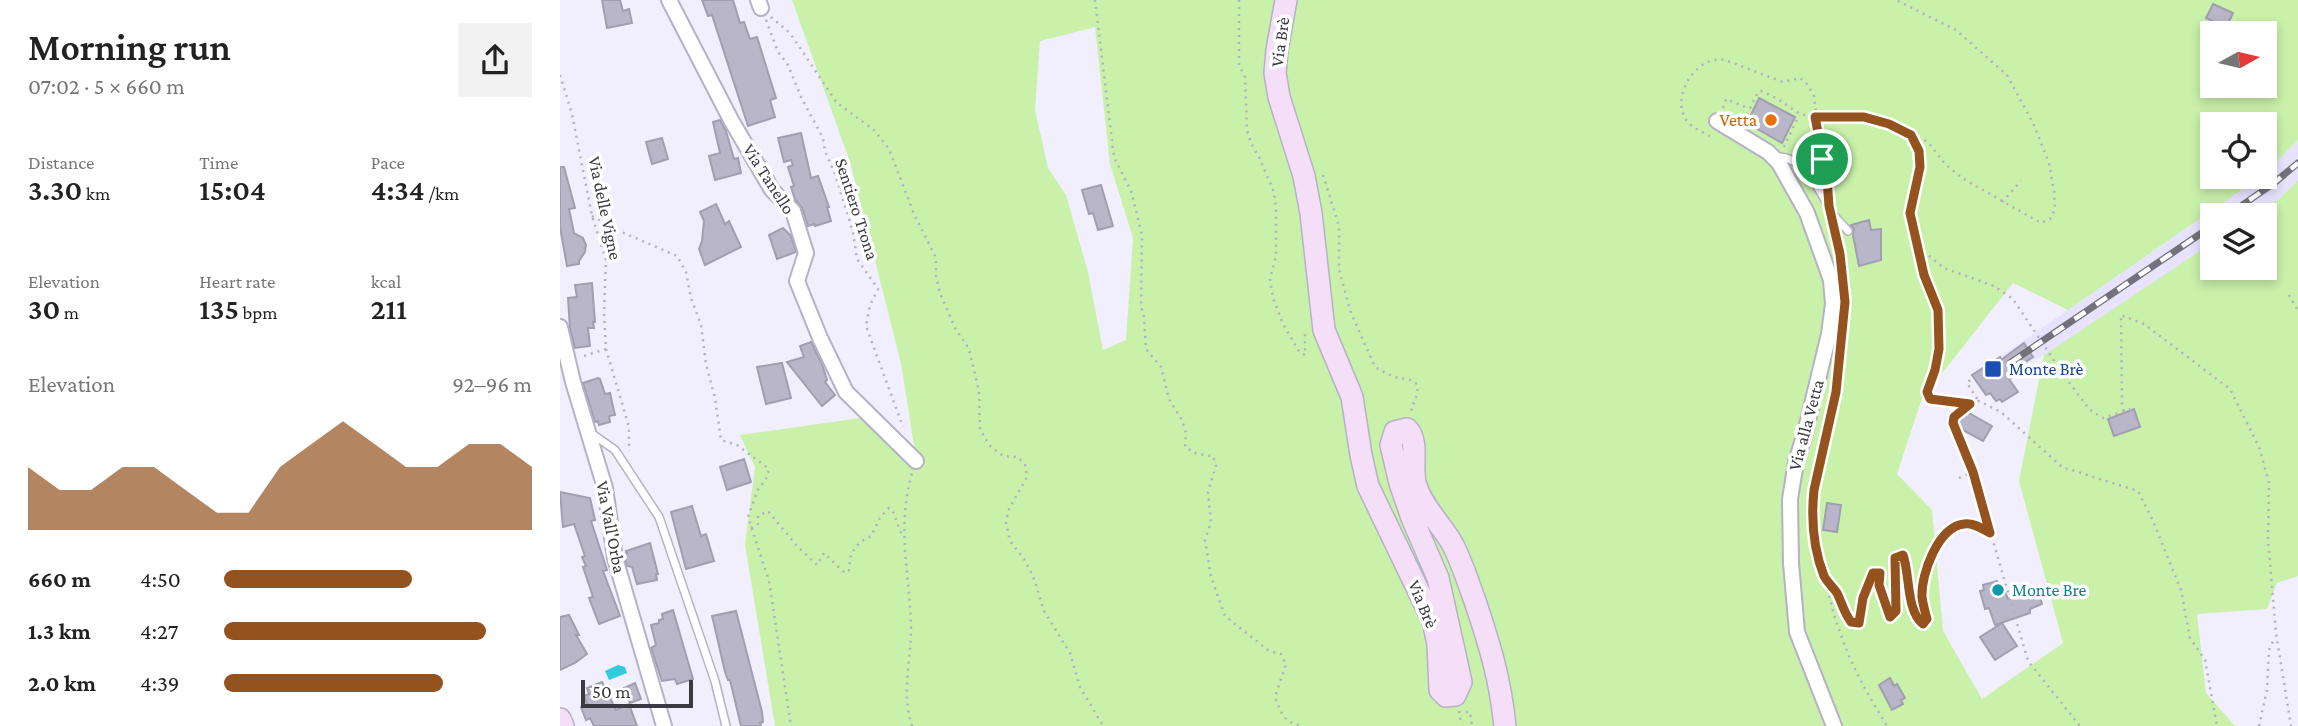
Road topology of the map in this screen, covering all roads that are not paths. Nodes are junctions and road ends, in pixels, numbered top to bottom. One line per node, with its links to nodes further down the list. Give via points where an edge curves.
1 (668, 0): 8 (street, Via Tanello, via 772,190 793,211 806,253 797,281 846,392)
2 (1286, 0): 13 (street, Via Brè, via 1275,73 1279,97 1304,176 1321,311 1328,341 1352,397 1368,486 1433,621 1438,685 1451,697 1461,682 1443,595 1412,518 1391,446 1392,435 1407,429 1413,442 1415,484 1466,575 1496,665)
3 (1717, 121): 4 (street, Via alla Vetta)
4 (1779, 152): 5 (lane, via 1818,185); 14 (street, Via alla Vetta, via 1825,259 1833,291 1829,334 1790,499 1797,632)
5 (1848, 231)
6 (560, 327): 7 (street, Via Vall'Orba)
7 (588, 431): 11 (street, Via Vall'Orba, via 605,488 615,558); 12 (lane, via 608,444 654,508 715,681)
8 (916, 461)
9 (560, 719): 10 (street)
10 (563, 726)
11 (664, 726)
12 (726, 726)
13 (1505, 726)
14 (1834, 726)

